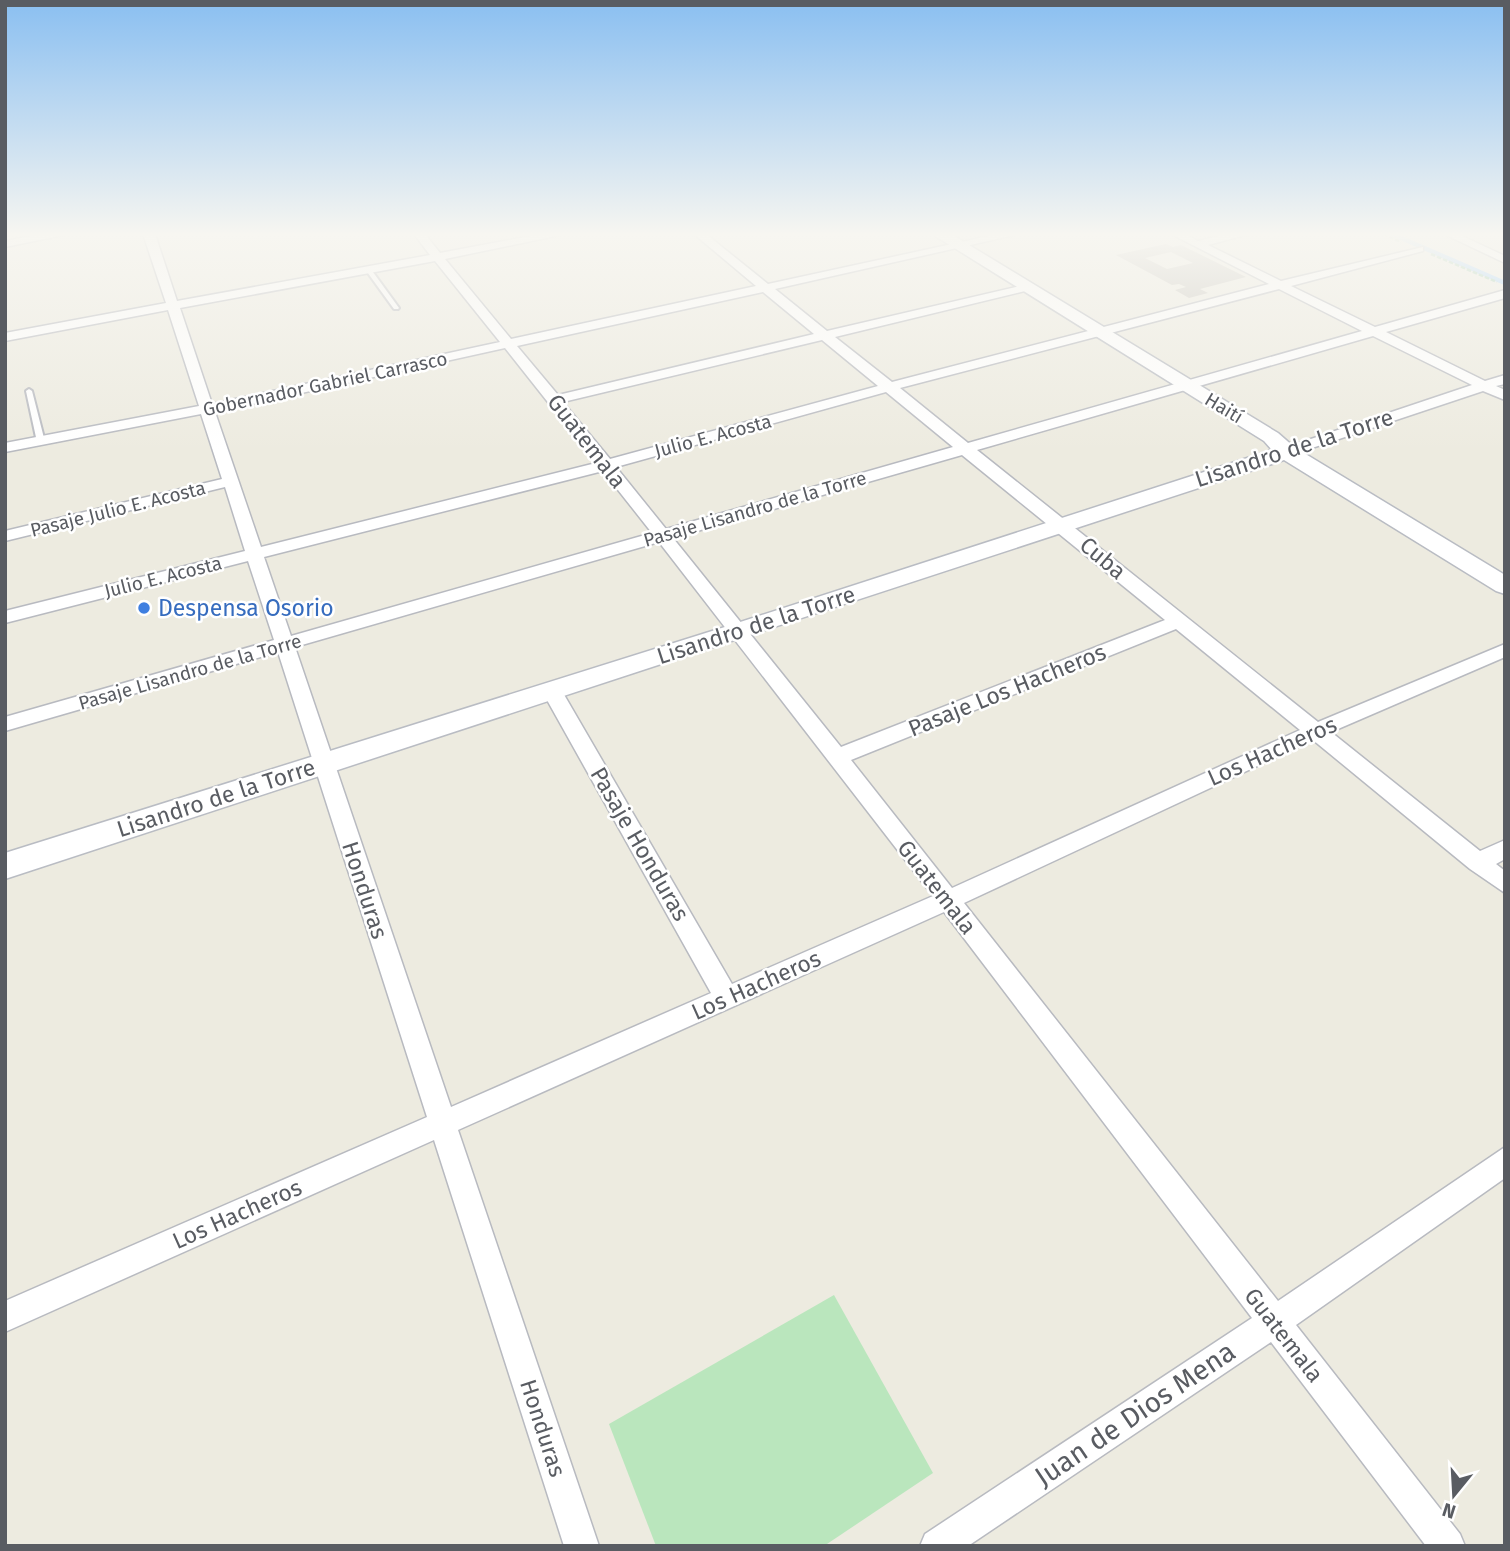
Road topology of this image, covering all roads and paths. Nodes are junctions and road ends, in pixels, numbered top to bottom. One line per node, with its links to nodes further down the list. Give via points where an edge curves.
1 (166, 306): 14 (street)
2 (173, 306): 23 (street, Honduras)
3 (479, 306): 15 (street, Guatemala)
4 (685, 306): 15 (street, Gobernador Gabriel Carrasco)
5 (788, 306): 13 (street, Cuba)
6 (944, 306): 13 (street)
7 (1056, 306): 12 (main road, Haití)
8 (1199, 306): 12 (street, Julio E. Acosta)
9 (1324, 306): 11 (street)
10 (1461, 306): 11 (street, Pasaje Lisandro de la Torre)
11 (1374, 331): 17 (street, Pasaje Lisandro de la Torre); 18 (street)
12 (1099, 333): 17 (main road, Haití); 19 (street, Julio E. Acosta)
13 (824, 335): 19 (street, Cuba); 22 (street)
14 (5, 337)
15 (511, 344): 22 (street, Guatemala); 23 (street, Gobernador Gabriel Carrasco)
16 (1505, 379): 18 (street, Lisandro de la Torre)
17 (1184, 385): 26 (street, Pasaje Lisandro de la Torre); 27 (main road, Haití, via 1270,437)
18 (1484, 386): 21 (street); 27 (street, Lisandro de la Torre)
19 (889, 387): 26 (street, Cuba); 28 (street, Julio E. Acosta)
20 (29, 391): 24 (lane)
21 (1505, 396)
22 (555, 400): 28 (street, Guatemala)
23 (207, 409): 24 (street, Gobernador Gabriel Carrasco); 29 (street, Honduras)
24 (41, 442): 25 (street, Gobernador Gabriel Carrasco)
25 (5, 449)
26 (966, 449): 30 (street, Cuba); 32 (street, Pasaje Lisandro de la Torre)
27 (1286, 452): 30 (main road, Lisandro de la Torre); 34 (main road, Haití)
28 (606, 465): 32 (street, Guatemala); 33 (street, Julio E. Acosta)
29 (231, 481): 31 (street, Pasaje Julio E. Acosta); 33 (street, Honduras)
30 (1061, 523): 36 (street, Cuba); 37 (main road, Lisandro de la Torre)
31 (5, 536)
32 (662, 536): 37 (street, Guatemala); 38 (street, Pasaje Lisandro de la Torre)
33 (254, 553): 35 (street, Julio E. Acosta); 38 (street, Honduras)
34 (1505, 586)
35 (5, 617)
36 (1179, 621): 42 (street, Cuba); 43 (street, Pasaje Los Hacheros)
37 (737, 632): 40 (main road, Lisandro de la Torre); 43 (street, Guatemala)
38 (285, 646): 41 (street, Pasaje Lisandro de la Torre); 44 (street, Honduras)
39 (1505, 650): 42 (street, Los Hacheros)
40 (552, 691): 44 (main road, Lisandro de la Torre); 50 (street, Pasaje Honduras)
41 (5, 724)
42 (1315, 731): 46 (street, Cuba); 49 (street, Los Hacheros)
43 (835, 758): 49 (street, Guatemala)
44 (324, 764): 47 (main road, Lisandro de la Torre); 51 (street, Honduras)
45 (1505, 849): 46 (street)
46 (1478, 863): 48 (street, Cuba)
47 (5, 866)
48 (1505, 884)
49 (948, 900): 50 (street, Los Hacheros); 54 (street, Guatemala)
50 (727, 998): 51 (street, Los Hacheros)
51 (443, 1122): 53 (street, Los Hacheros); 55 (street, Honduras)
52 (1505, 1161): 54 (street, Juan de Dios Mena)
53 (5, 1317)
54 (1274, 1322): 56 (street, Juan de Dios Mena); 57 (street, Guatemala)
55 (582, 1546)
56 (937, 1546)
57 (1448, 1546)

